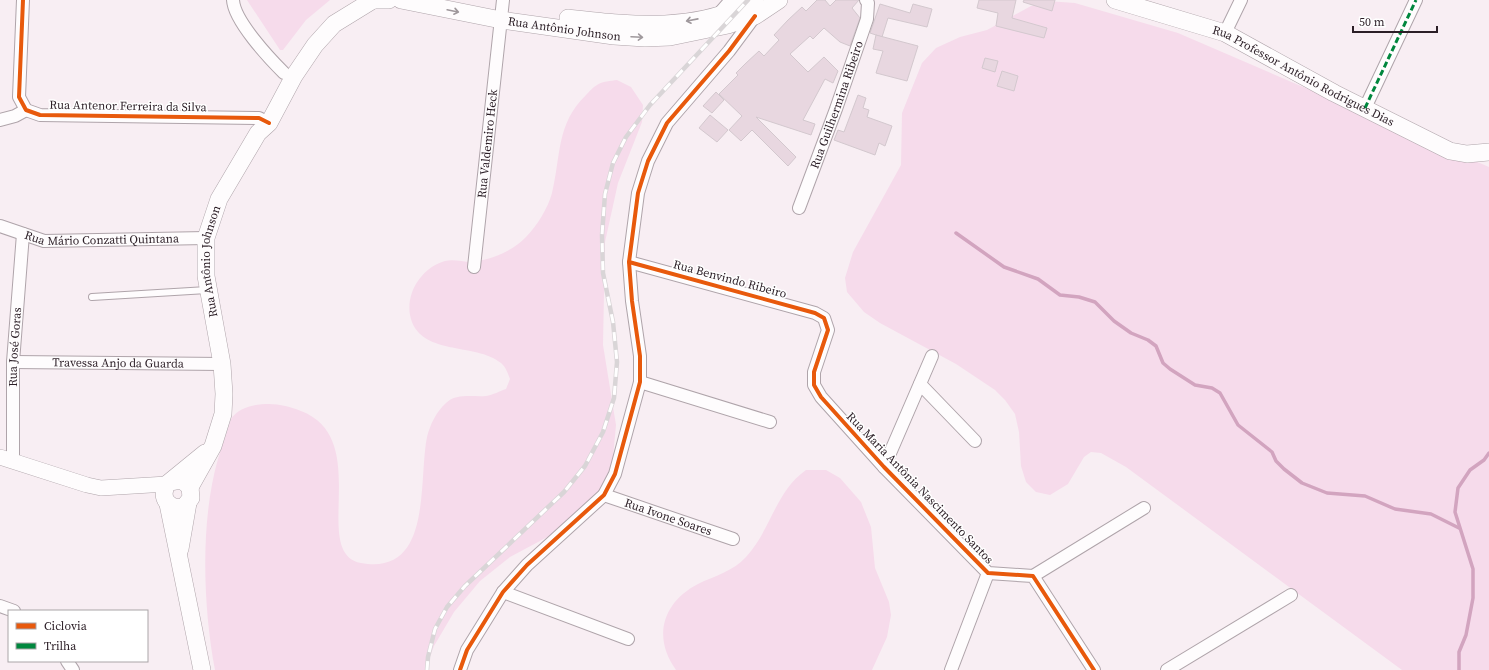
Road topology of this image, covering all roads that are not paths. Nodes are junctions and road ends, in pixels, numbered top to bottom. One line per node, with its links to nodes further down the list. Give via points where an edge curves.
1 (23, 0): 20 (street, via 19,98)
2 (233, 0): 18 (street, via 238,14 262,51)
3 (351, 0): 18 (main road, Rua Antônio Johnson, via 328,17 307,40)
4 (374, 0): 5 (main road); 22 (main road, Rua Antônio Johnson, via 334,24 315,46)
5 (389, 0)
6 (401, 0): 14 (main road, Rua Antônio Johnson, one-way to 14)
7 (459, 0): 14 (main road, Rua Antônio Johnson)
8 (779, 0): 13 (main road, Rua Antônio Johnson)
9 (866, 0): 24 (street, Rua Guilhermina Ribeiro, via 867,19)
10 (1115, 0): 16 (main road, Rua Professor Antônio Rodrigues Dias)
11 (1241, 0): 16 (street)
12 (1416, 0): 19 (street)
13 (755, 8): 15 (main road, Rua Antônio Johnson); 17 (street)
14 (502, 10): 15 (main road, Rua Antônio Johnson, via 614,36 646,38 670,38); 29 (street, Rua Valdemiro Heck)
15 (727, 13): 17 (street)
16 (1225, 33): 19 (main road, Rua Professor Antônio Rodrigues Dias)
17 (729, 51): 28 (street, via 667,123 648,161 638,192)
18 (284, 73): 22 (main road, Rua Antônio Johnson)
19 (1365, 108): 23 (main road, Rua Professor Antônio Rodrigues Dias, via 1450,151 1467,154)
20 (26, 110): 21 (street); 22 (street, Rua Antenor Ferreira da Silva, via 40,115)
21 (0, 120)
22 (262, 125): 27 (main road, Rua Antônio Johnson, via 219,199)
23 (1489, 152)
24 (799, 208)
25 (0, 226): 26 (street, Rua Mário Conzatti Quintana)
26 (23, 234): 27 (street, Rua Mário Conzatti Quintana, via 44,241); 34 (street, Rua José Goras)
27 (206, 238): 30 (main road, Rua Antônio Johnson, via 206,276)
28 (629, 262): 32 (street, Rua Benvindo Ribeiro, via 815,313); 36 (street, via 640,356)
29 (474, 267)
30 (209, 290): 31 (lane); 35 (main road, Rua Antônio Johnson)
31 (92, 297)
32 (824, 318): 42 (street, Rua Maria Antônia Nascimento Santos, via 828,330 814,372 814,385 821,397)
33 (932, 356): 37 (street)
34 (13, 362): 35 (street, Travessa Anjo da Guarda); 41 (street, Rua José Goras)
35 (222, 364): 40 (main road, Rua Antônio Johnson, via 222,414)
36 (640, 382): 38 (street); 46 (street, via 614,474)
37 (920, 384): 39 (street); 42 (street)
38 (770, 422)
39 (975, 441)
40 (213, 446): 43 (main road); 45 (main road, Rua Antônio Johnson)
41 (7, 459): 44 (street, via 87,485 101,488)
42 (884, 467): 51 (street, Rua Maria Antônia Nascimento Santos)
43 (169, 483): 44 (street); 45 (main road, via 182,480); 47 (main road, via 164,493)
44 (130, 487): 47 (street)
45 (189, 495): 47 (main road, via 178,508); 50 (main road, Rua Antônio Johnson)
46 (604, 495): 49 (street, Rua Ivone Soares); 53 (street, via 527,565)
47 (167, 503): 50 (main road, Rua Antônio Johnson)
48 (1144, 508): 52 (street)
49 (733, 539)
50 (178, 559): 58 (main road, Rua Antônio Johnson)
51 (988, 573): 52 (street, Rua Maria Antônia Nascimento Santos); 60 (street)
52 (1033, 576): 61 (street)
53 (503, 592): 57 (street); 59 (street, via 467,650)
54 (1291, 596): 62 (street)
55 (0, 606): 56 (street)
56 (11, 610)
57 (628, 639)
58 (202, 670)
59 (460, 670)
60 (951, 670)
61 (1094, 670)
62 (1167, 670)

